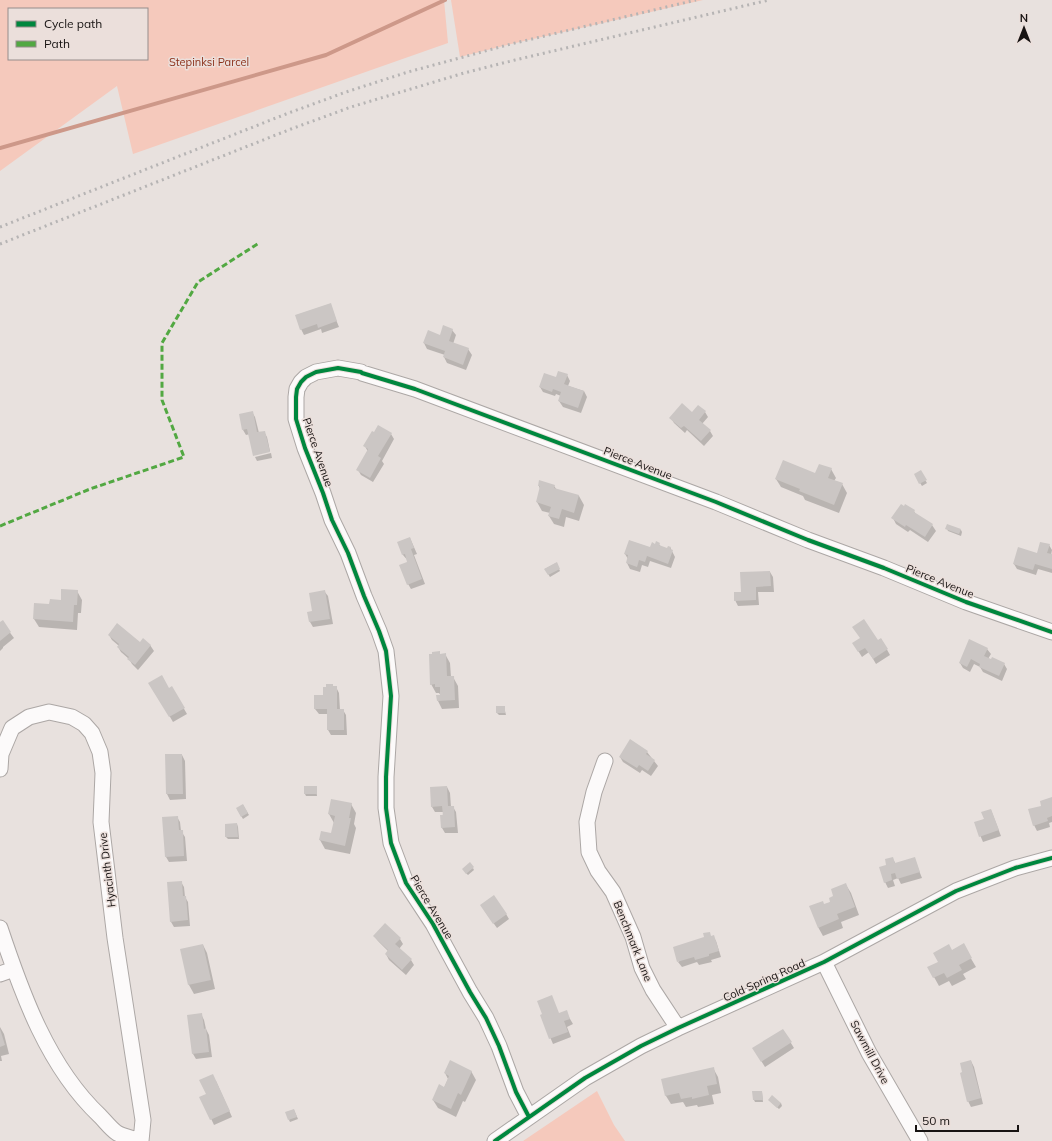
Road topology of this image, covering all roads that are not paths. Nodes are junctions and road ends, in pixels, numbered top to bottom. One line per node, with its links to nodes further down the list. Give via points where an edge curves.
1 (1052, 632): 9 (street, Pierce Avenue, via 966,602 716,502 415,389 361,372 338,368 316,372 306,377 297,389 296,419 332,520 348,553 386,651 391,696 386,808 391,843 406,883 433,924 486,1018)
2 (604, 761): 8 (street, Benchmark Lane, via 587,822 589,852 598,871 613,892 653,990)
3 (0, 769): 10 (street, Hyacinth Drive, via 1,754 12,728 29,717 49,712 72,717 84,724 92,733 100,752 103,773 101,822 115,938 143,1120)
4 (1052, 858): 6 (street, Cold Spring Road, via 1015,868 956,891)
5 (0, 928): 7 (street, Hyacinth Drive)
6 (824, 962): 8 (street, Cold Spring Road); 12 (street, Sawmill Drive, via 869,1053)
7 (7, 971): 10 (street, Hyacinth Drive, via 68,1080 87,1104 117,1133)
8 (678, 1028): 9 (street, Cold Spring Road, via 585,1078)
9 (528, 1117): 11 (street, Cold Spring Road)
10 (141, 1141)
11 (495, 1141)
12 (920, 1141)

